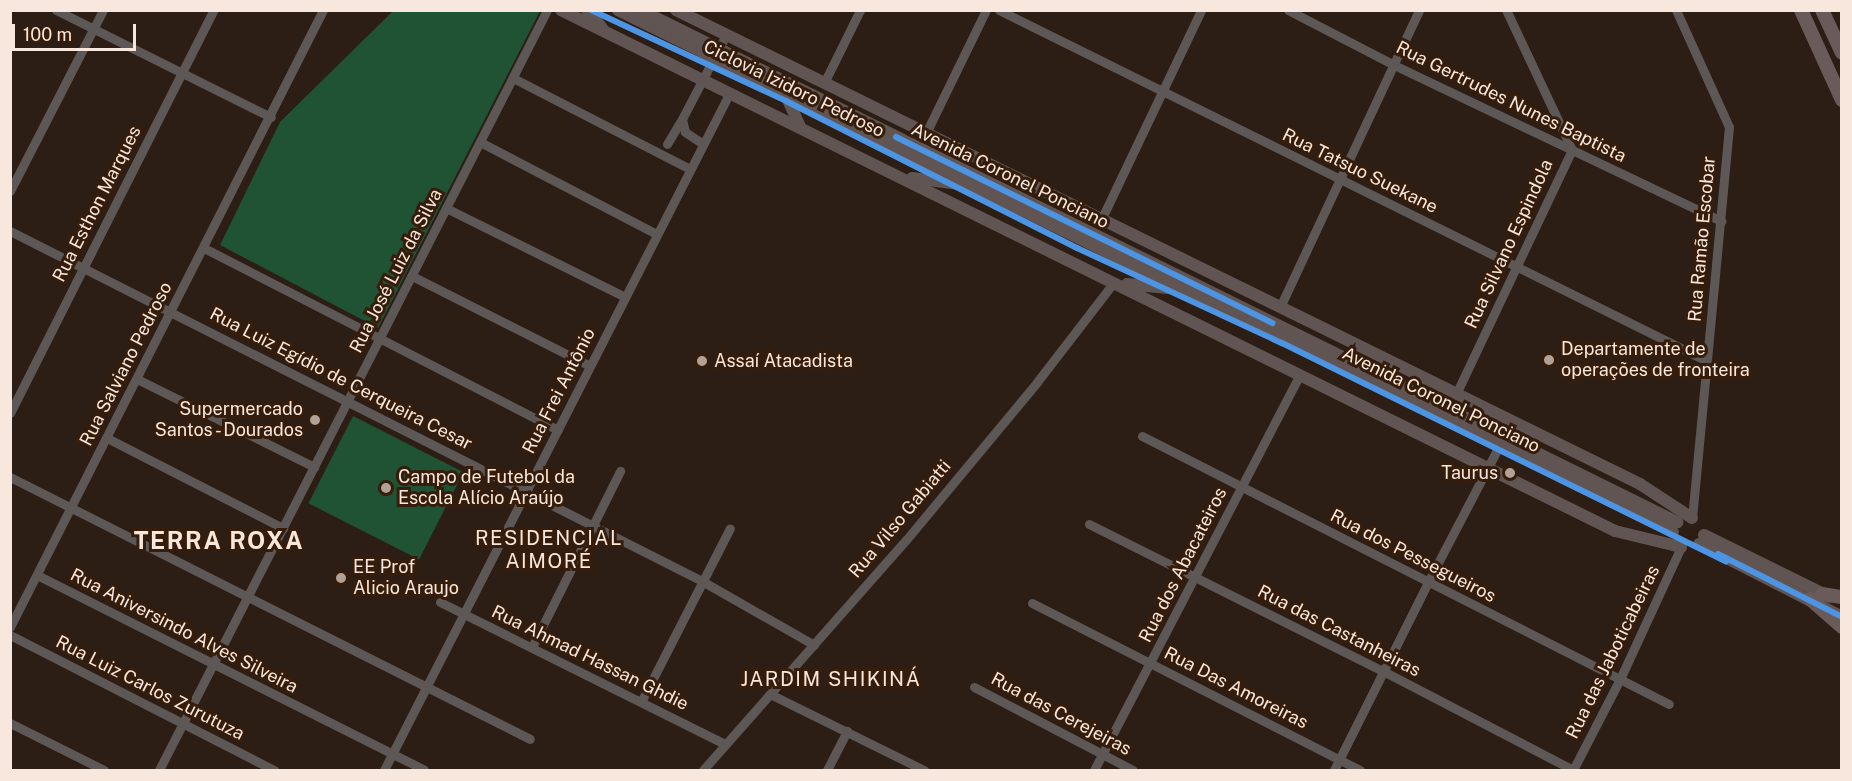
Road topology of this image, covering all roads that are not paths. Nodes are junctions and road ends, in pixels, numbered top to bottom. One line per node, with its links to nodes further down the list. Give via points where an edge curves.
1 (56, 10): 21 (street)
2 (103, 10): 21 (street)
3 (214, 10): 28 (street, Rua Esthon Marques)
4 (323, 10): 37 (street, Rua Salviano Pedroso)
5 (547, 10): 29 (street, Rua José Luiz da Silva)
6 (561, 10): 22 (main road)
7 (587, 10): 22 (main road)
8 (618, 10): 25 (main road, Avenida Coronel Ponciano)
9 (640, 10): 25 (main road)
10 (676, 10): 23 (main road)
11 (860, 10): 31 (street)
12 (986, 10): 41 (street)
13 (999, 10): 33 (street, Rua Tatsuo Suekane)
14 (1201, 10): 33 (street)
15 (1288, 10): 26 (street, Rua Gertrudes Nunes Baptista)
16 (1419, 10): 26 (street)
17 (1506, 10): 45 (street, Rua Silvano Espindola)
18 (1676, 10): 53 (street, Rua Ramão Escobar, via 1729,127)
19 (1801, 10): 35 (highway)
20 (1822, 10): 24 (highway)
21 (93, 30): 28 (street); 50 (street)
22 (606, 32): 30 (main road)
23 (726, 35): 25 (street); 31 (main road)
24 (1842, 53)
25 (717, 54): 27 (main road, Avenida Coronel Ponciano); 30 (street)
26 (1392, 64): 45 (street, Rua Gertrudes Nunes Baptista); 48 (street)
27 (748, 69): 34 (main road, Avenida Coronel Ponciano); 36 (main road)
28 (182, 75): 37 (street); 58 (street, Rua Esthon Marques)
29 (513, 78): 42 (street, Rua José Luiz da Silva); 46 (street)
30 (704, 79): 32 (main road); 38 (street)
31 (824, 83): 39 (main road)
32 (730, 92): 40 (main road); 44 (street, Rua Frei Antônio)
33 (1162, 92): 48 (street, Rua Tatsuo Suekane); 52 (street)
34 (785, 93): 40 (main road); 49 (main road, Avenida Coronel Ponciano)
35 (1842, 100)
36 (838, 108): 39 (main road); 68 (main road, Avenida Coronel Ponciano, via 1273,323)
37 (271, 117): 56 (street, Rua Salviano Pedroso)
38 (681, 119): 43 (street); 44 (street, via 685,132)
39 (909, 125): 41 (main road)
40 (800, 126): 47 (main road)
41 (926, 134): 52 (main road)
42 (480, 142): 51 (street, Rua José Luiz da Silva); 55 (street)
43 (667, 144)
44 (703, 144): 46 (street, Rua Frei Antônio)
45 (1572, 150): 53 (street, Rua Gertrudes Nunes Baptista); 57 (street, Rua Silvano Espindola)
46 (690, 168): 55 (street, Rua Frei Antônio)
47 (902, 177): 49 (main road); 60 (main road)
48 (1339, 179): 57 (street, Rua Tatsuo Suekane); 63 (street)
49 (973, 185): 61 (main road, Avenida Coronel Ponciano)
50 (10, 191)
51 (447, 208): 59 (street, Rua José Luiz da Silva); 62 (street)
52 (1101, 219): 63 (main road)
53 (1721, 221): 67 (street, Rua Ramão Escobar)
54 (10, 231): 58 (street, Rua Luiz Egídio de Cerqueira Cesar)
55 (657, 234): 62 (street, Rua Frei Antônio)
56 (204, 248): 64 (street, Rua Salviano Pedroso); 65 (street)
57 (1516, 267): 67 (street, Rua Tatsuo Suekane); 73 (street, Rua Silvano Espindola)
58 (82, 269): 64 (street, Rua Luiz Egídio de Cerqueira Cesar); 75 (street, Rua Esthon Marques)
59 (412, 276): 65 (street, Rua José Luiz da Silva); 69 (street)
60 (1114, 282): 61 (main road); 70 (main road); 110 (street, Rua Vilso Gabiatti, via 1037,382)
61 (1182, 289): 68 (main road, Avenida Coronel Ponciano)
62 (625, 297): 69 (street, Rua Frei Antônio)
63 (1280, 307): 66 (main road)
64 (172, 311): 71 (street, Rua Salviano Pedroso); 74 (street, Rua Luiz Egídio de Cerqueira Cesar)
65 (380, 338): 74 (street, Rua José Luiz da Silva); 76 (street)
66 (1352, 343): 68 (main road); 73 (main road)
67 (1707, 362): 87 (street, Rua Ramão Escobar)
68 (1348, 365): 72 (main road); 79 (main road, Avenida Coronel Ponciano)
69 (590, 366): 76 (street, Rua Frei Antônio)
70 (1300, 374): 81 (main road); 84 (street, Rua dos Abacateiros)
71 (137, 379): 78 (street, Rua Salviano Pedroso); 80 (street)
72 (1410, 391): 73 (main road); 90 (main road)
73 (1456, 394): 87 (main road, via 1640,484)
74 (348, 401): 80 (street, Rua José Luiz da Silva); 85 (street, Rua Luiz Egídio de Cerqueira Cesar)
75 (10, 413)
76 (558, 430): 85 (street, Rua Frei Antônio)
77 (1142, 436): 84 (street, Rua dos Pessegueiros)
78 (108, 438): 86 (street, Rua Salviano Pedroso); 91 (street)
79 (1499, 446): 81 (street); 90 (main road, Avenida Coronel Ponciano)
80 (314, 467): 91 (street, Rua José Luiz da Silva)
81 (1488, 467): 94 (main road, via 1615,531); 98 (street)
82 (620, 471): 89 (street)
83 (10, 477): 86 (street)
84 (1241, 487): 96 (street, Rua dos Abacateiros); 98 (street, Rua dos Pessegueiros)
85 (526, 492): 89 (street, Rua Luiz Egídio de Cerqueira Cesar); 105 (street, Rua Frei Antônio)
86 (71, 507): 95 (street, Rua Salviano Pedroso); 100 (street)
87 (1692, 518): 90 (main road, via 1684,518); 93 (main road, via 1700,523)
88 (1089, 524): 96 (street, Rua das Castanheiras)
89 (593, 526): 97 (street, Rua Luiz Egídio de Cerqueira Cesar); 111 (street)
90 (1675, 527): 94 (main road, via 1675,541)
91 (283, 528): 100 (street, Rua José Luiz da Silva)
92 (730, 528): 97 (street)
93 (1701, 539): 94 (main road, via 1690,548); 99 (main road)
94 (1681, 547): 115 (street, Rua das Jaboticabeiras)
95 (37, 575): 107 (street, Rua Salviano Pedroso); 113 (street, Rua Aniversindo Alves Silveira)
96 (1195, 577): 112 (street, Rua dos Abacateiros); 114 (street, Rua das Castanheiras)
97 (702, 581): 110 (street, Rua Luiz Egídio de Cerqueira Cesar); 119 (street)
98 (1428, 582): 114 (street); 115 (street, Rua dos Pessegueiros)
99 (1816, 596): 101 (highway); 104 (main road); 106 (main road); 108 (highway)
100 (248, 597): 113 (street, Rua José Luiz da Silva); 116 (street)
101 (1842, 597)
102 (440, 602): 105 (street, Rua Ahmad Hassan Ghdie)
103 (1032, 603): 112 (street, Rua Das Amoreiras)
104 (1842, 603)
105 (464, 614): 111 (street, Rua Ahmad Hassan Ghdie); 116 (street, Rua Frei Antônio)
106 (1842, 617)
107 (10, 627)
108 (1842, 627)
109 (10, 635): 122 (street, Rua Luiz Carlos Zurutuza)
110 (814, 645): 118 (street, Rua Vilso Gabiatti)
111 (532, 647): 119 (street, Rua Ahmad Hassan Ghdie)
112 (1150, 663): 127 (street, Rua dos Abacateiros); 128 (street, Rua Das Amoreiras)
113 (213, 665): 122 (street, Rua José Luiz da Silva); 126 (street, Rua Aniversindo Alves Silveira)
114 (1383, 671): 128 (street); 130 (street, Rua das Castanheiras)
115 (1620, 679): 120 (street, Rua dos Pessegueiros); 130 (street, Rua das Jaboticabeiras)
116 (427, 687): 124 (street); 126 (street, Rua Frei Antônio)
117 (974, 687): 127 (street, Rua das Cerejeiras)
118 (770, 694): 123 (street); 125 (street, Rua Vilso Gabiatti)
119 (641, 702): 125 (street, Rua Ahmad Hassan Ghdie)
120 (1669, 704)
121 (10, 723): 131 (street)
122 (183, 723): 132 (street, Rua José Luiz da Silva); 133 (street, Rua Luiz Carlos Zurutuza)
123 (847, 732): 136 (street); 137 (street)
124 (530, 739)
125 (725, 744): 129 (street, Rua Vilso Gabiatti)
126 (392, 755): 134 (street, Rua Frei Antônio); 135 (street, Rua Aniversindo Alves Silveira)
127 (1102, 755): 138 (street, Rua dos Abacateiros); 139 (street, Rua das Cerejeiras)
128 (1340, 760): 140 (street); 141 (street, Rua Das Amoreiras)
129 (704, 770)
130 (1573, 770)
131 (104, 771)
132 (159, 771)
133 (274, 771)
134 (384, 771)
135 (424, 771)
136 (827, 771)
137 (924, 771)
138 (1094, 771)
139 (1133, 771)
140 (1334, 771)
141 (1360, 771)

